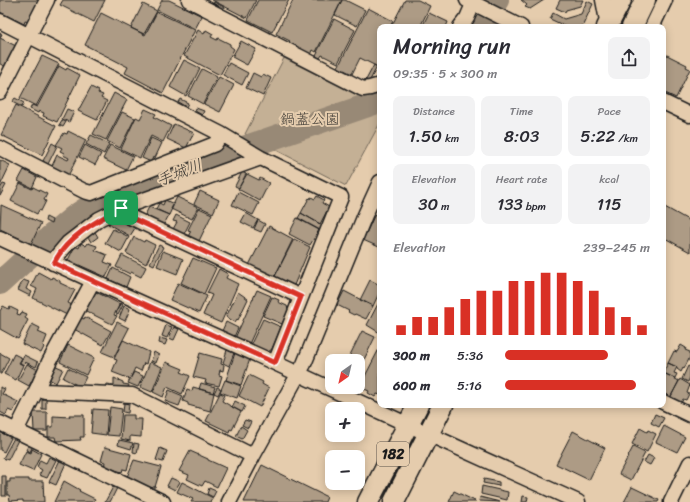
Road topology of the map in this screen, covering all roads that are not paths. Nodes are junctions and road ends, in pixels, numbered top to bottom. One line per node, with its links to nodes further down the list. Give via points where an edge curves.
1 (47, 0): 15 (street)
2 (189, 0): 16 (street, via 363,89)
3 (603, 0): 11 (street)
4 (621, 0): 12 (highway)
5 (645, 0): 13 (highway)
6 (664, 0): 14 (street)
7 (473, 3): 9 (street); 10 (street)
8 (0, 21): 15 (street)
9 (504, 21)
10 (462, 24)
11 (608, 24)
12 (609, 24)
13 (633, 24)
14 (653, 24)
15 (29, 35): 17 (street); 20 (street)
16 (377, 86)
17 (0, 92)
18 (666, 103): 19 (street)
19 (690, 115)
20 (221, 134): 21 (street, via 215,144 91,193); 22 (street)
21 (0, 148)
22 (259, 156): 24 (street); 28 (street, via 341,197)
23 (377, 188): 30 (street)
24 (121, 208): 26 (street, via 99,219); 28 (street, via 128,216)
25 (0, 239): 26 (street)
26 (49, 261): 27 (street)
27 (93, 281): 29 (street); 31 (street)
28 (301, 297): 29 (street)
29 (275, 363): 30 (street)
30 (298, 374): 37 (street); 40 (street)
31 (37, 388): 38 (street); 40 (street, via 45,391 132,395)
32 (666, 403): 35 (street)
33 (416, 408): 37 (highway, 182)
34 (441, 408): 39 (highway, 182)
35 (690, 415)
36 (0, 423): 38 (street)
37 (408, 425): 39 (street); 44 (highway, 182)
38 (16, 431): 42 (street)
39 (428, 434): 45 (highway, 182); 46 (street)
40 (253, 456): 43 (street)
41 (690, 463): 47 (street)
42 (163, 502)
43 (229, 502)
44 (368, 502)
45 (394, 502)
46 (578, 502)
47 (671, 502)

